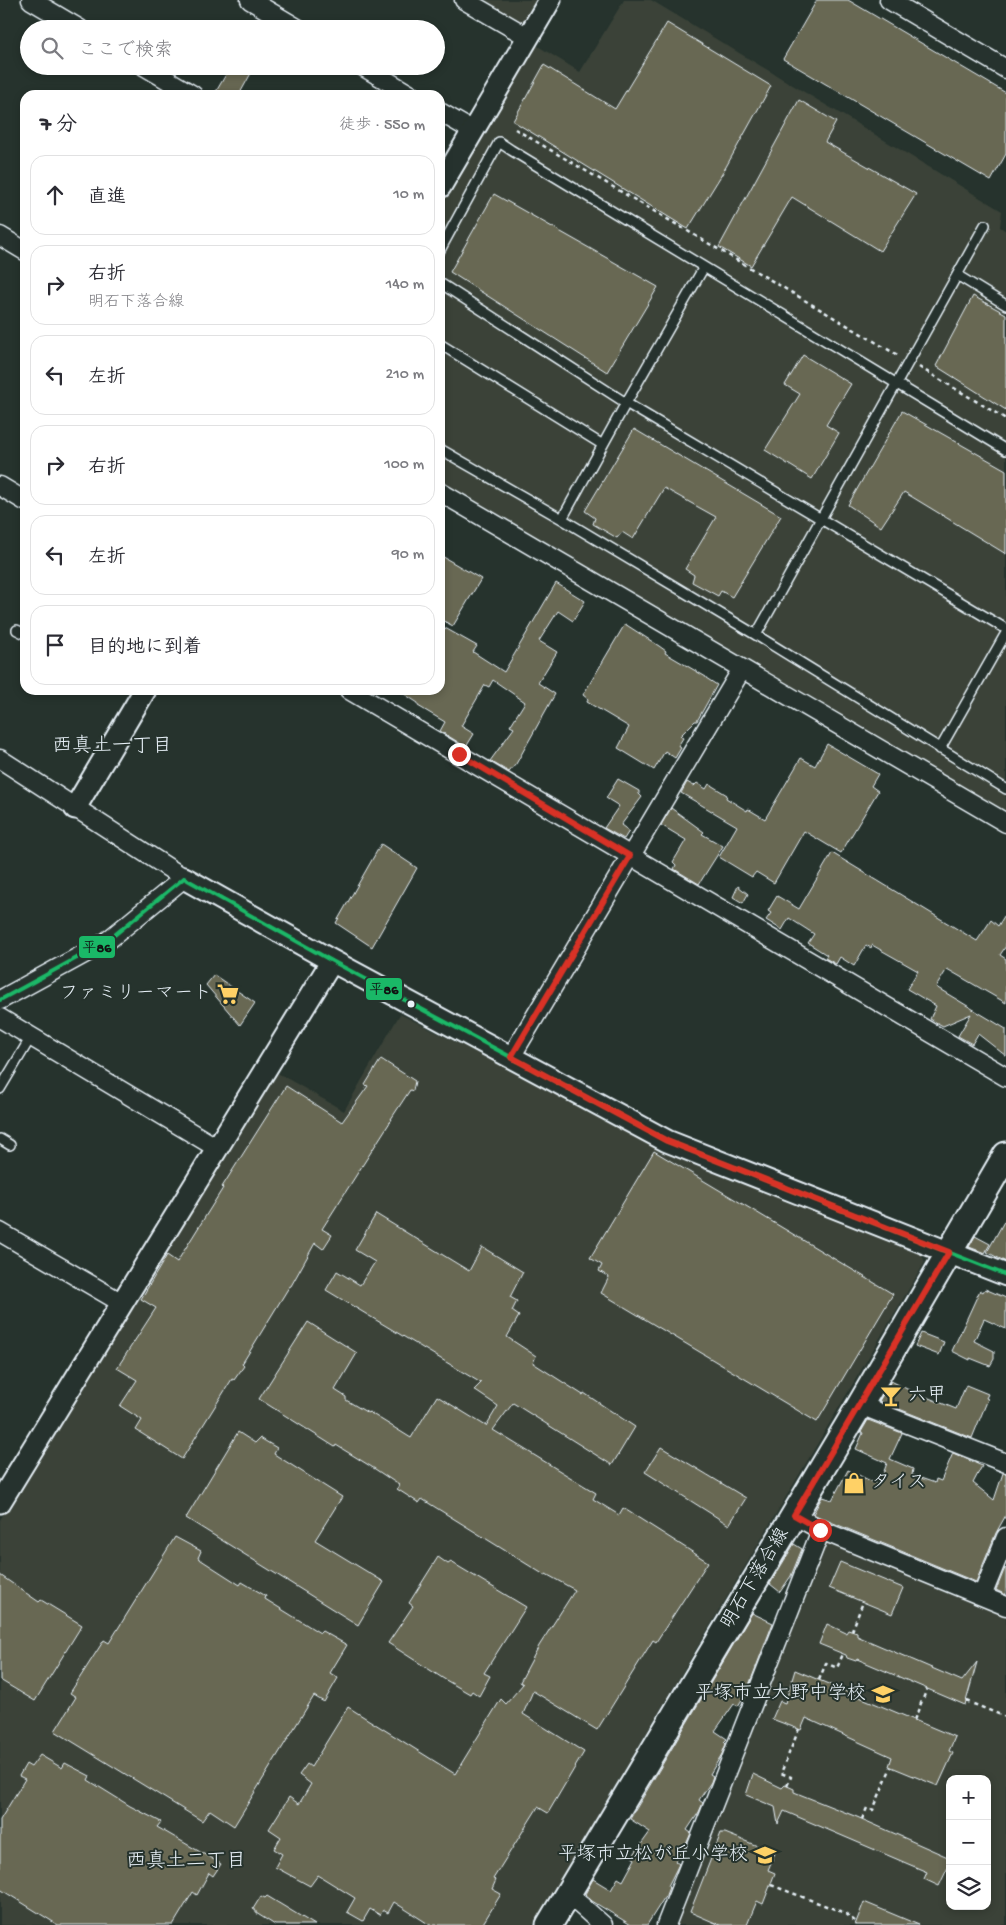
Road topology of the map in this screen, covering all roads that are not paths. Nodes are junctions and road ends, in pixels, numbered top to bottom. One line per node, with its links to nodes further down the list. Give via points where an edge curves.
1 (31, 0): 6 (street)
2 (250, 0): 7 (street)
3 (464, 0): 8 (street)
4 (550, 0): 8 (street)
5 (889, 0): 9 (street)
6 (65, 20)
7 (284, 20)
8 (528, 36): 15 (street)
9 (1006, 69)
10 (159, 75): 12 (street)
11 (377, 75): 13 (street)
12 (185, 90)
13 (403, 90)
14 (445, 115): 15 (street)
15 (473, 131): 16 (street)
16 (445, 179)
17 (985, 225): 22 (lane)
18 (0, 236): 20 (street)
19 (445, 241): 21 (lane, via 499,142)
20 (20, 247)
21 (704, 267): 26 (lane); 27 (lane)
22 (957, 275): 24 (lane); 26 (lane)
23 (445, 285): 27 (lane)
24 (1006, 305)
25 (445, 347): 28 (lane)
26 (897, 384): 29 (lane); 35 (lane)
27 (626, 403): 28 (lane); 35 (lane)
28 (602, 445): 34 (lane)
29 (1006, 450)
30 (445, 453): 34 (lane)
31 (0, 486): 33 (street)
32 (445, 495): 38 (street)
33 (20, 498)
34 (562, 519): 37 (lane)
35 (821, 519): 36 (lane); 37 (lane)
36 (1006, 631): 41 (lane)
37 (756, 635): 41 (lane)
38 (742, 669): 45 (street); 46 (street)
39 (137, 695): 44 (street)
40 (358, 695): 46 (street)
41 (940, 749): 43 (lane)
42 (0, 759): 44 (street)
43 (1006, 789)
44 (75, 808): 47 (street)
45 (1006, 823)
46 (630, 856): 52 (street); 53 (street)
47 (184, 878): 48 (street); 49 (street, via 106,942)
48 (332, 960): 52 (street); 57 (street)
49 (0, 1000)
50 (0, 1018): 51 (street)
51 (31, 1037): 54 (lane); 57 (street)
52 (511, 1057): 60 (street, via 667,1141)
53 (1006, 1077)
54 (0, 1089)
55 (0, 1140): 56 (lane)
56 (10, 1145)
57 (217, 1148): 62 (street)
58 (1006, 1155): 60 (main road, 明石下落合線)
59 (0, 1232): 62 (street)
60 (949, 1252): 61 (street); 63 (main road, 明石下落合線)
61 (1006, 1275)
62 (122, 1303): 65 (street)
63 (860, 1405): 64 (street); 66 (main road, 明石下落合線)
64 (1006, 1463)
65 (0, 1502)
66 (794, 1515): 67 (street); 71 (main road, 明石下落合線)
67 (820, 1530): 69 (street); 74 (street)
68 (1006, 1537): 69 (street)
69 (982, 1596): 70 (street)
70 (1006, 1606)
71 (568, 1894): 72 (main road, 明石下落合線); 73 (street)
72 (549, 1925)
73 (604, 1925)
74 (666, 1925)

